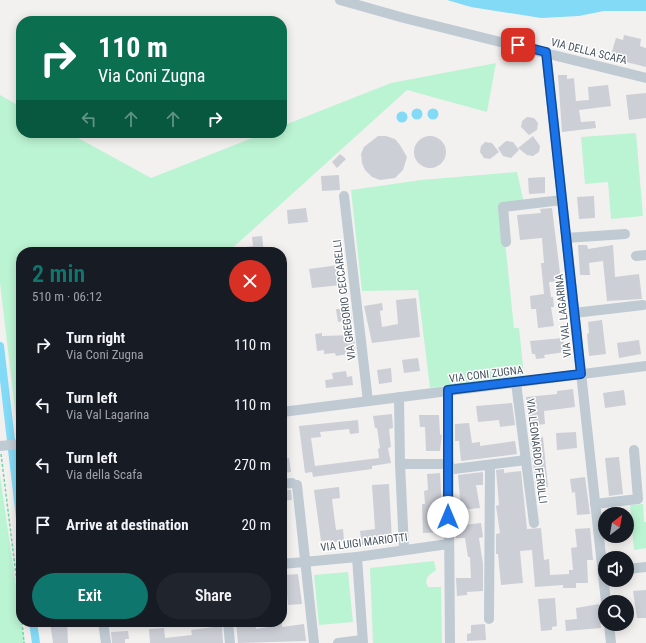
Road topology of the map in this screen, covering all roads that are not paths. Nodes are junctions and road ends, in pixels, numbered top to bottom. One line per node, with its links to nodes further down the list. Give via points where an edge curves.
1 (340, 0): 2 (street, VIA DELLA SCAFA)
2 (546, 52): 3 (street, VIA DELLA SCAFA); 5 (street, VIA VAL LAGARINA)
3 (646, 78)
4 (344, 196): 16 (street, VIA GREGORIO CECCARELLI)
5 (562, 200): 7 (street, VIA VAL LAGARINA); 8 (street, via 503,207)
6 (625, 234): 7 (street)
7 (566, 238): 10 (street, VIA VAL LAGARINA)
8 (506, 242)
9 (643, 306): 10 (street)
10 (574, 313): 12 (street, VIA VAL LAGARINA)
11 (646, 366): 12 (street, VIA CONI ZUGNA)
12 (581, 374): 13 (street, VIA CONI ZUGNA); 26 (street, VIA VAL LAGARINA)
13 (516, 382): 14 (street, VIA CONI ZUGNA); 21 (street, VIA LEONARDO FERULLI)
14 (448, 390): 15 (street, VIA CONI ZUGNA); 24 (street)
15 (399, 397): 16 (street, VIA CONI ZUGNA); 22 (street)
16 (368, 401): 17 (street, VIA CONI ZUGNA)
17 (287, 411)
18 (16, 444): 19 (street)
19 (0, 446)
20 (634, 450): 26 (street, via 638,499)
21 (526, 460): 23 (street); 27 (street, VIA LEONARDO FERULLI)
22 (400, 464): 24 (street); 29 (street)
23 (490, 465): 24 (street); 36 (street)
24 (451, 467): 28 (street)
25 (287, 484): 32 (street, via 295,484)
26 (595, 504): 30 (street, VIA VAL LAGARINA)
27 (534, 523)
28 (448, 544): 29 (street, VIA LUIGI MARIOTTI); 45 (street)
29 (404, 549): 31 (street, VIA LUIGI MARIOTTI)
30 (601, 551)
31 (357, 557): 32 (street, VIA LUIGI MARIOTTI); 40 (street)
32 (305, 562): 33 (street, VIA LUIGI MARIOTTI); 43 (street)
33 (287, 564)
34 (646, 567): 35 (street)
35 (634, 568)
36 (489, 619)
37 (104, 627): 41 (street)
38 (228, 627): 42 (street)
39 (610, 631): 46 (street)
40 (362, 642): 44 (street)
41 (106, 643)
42 (230, 643)
43 (314, 643)
44 (338, 643)
45 (450, 643)
46 (611, 643)

